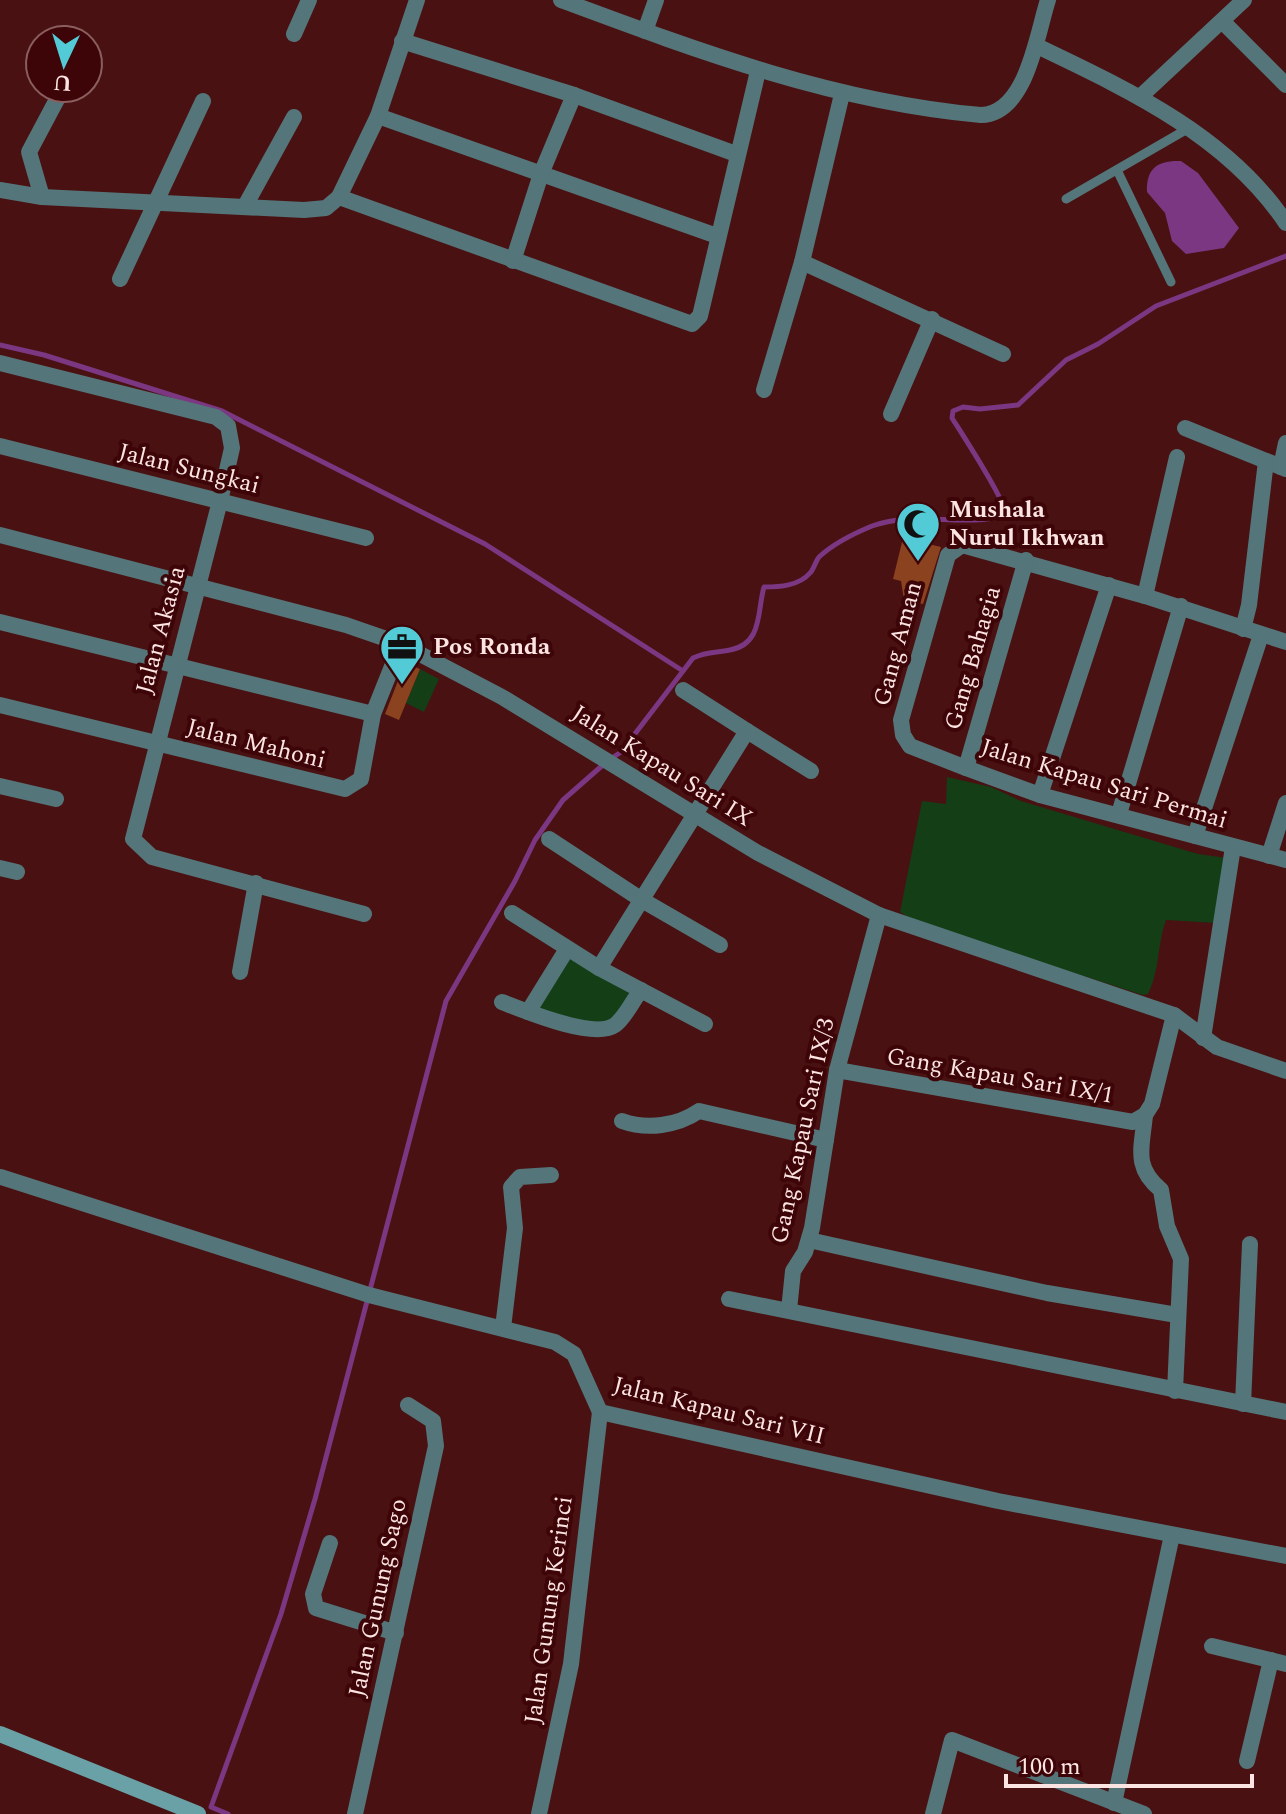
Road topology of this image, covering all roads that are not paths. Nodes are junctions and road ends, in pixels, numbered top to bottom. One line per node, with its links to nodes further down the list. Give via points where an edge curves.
1 (309, 0): 9 (street)
2 (417, 0): 10 (street)
3 (561, 0): 8 (street)
4 (656, 0): 8 (street)
5 (1048, 0): 11 (street)
6 (1244, 0): 7 (street)
7 (1223, 22): 13 (street); 16 (street)
8 (645, 31): 12 (street)
9 (294, 34)
10 (402, 41): 15 (street); 19 (street)
11 (1037, 46): 14 (street, via 1013,96 992,114); 16 (street)
12 (758, 71): 14 (street); 22 (street)
13 (1286, 85)
14 (842, 94): 34 (street)
15 (574, 95): 22 (street); 24 (street)
16 (1141, 96): 21 (street)
17 (203, 101): 29 (street)
18 (54, 104): 26 (street, via 29,152)
19 (378, 116): 24 (street); 27 (street)
20 (294, 117): 30 (street)
21 (1189, 128): 23 (lane); 31 (street, via 1244,174)
22 (736, 154): 32 (street)
23 (1117, 170): 28 (lane); 36 (lane)
24 (541, 174): 32 (street); 33 (street)
25 (0, 190): 26 (street)
26 (42, 197): 29 (street)
27 (339, 197): 30 (street, via 320,209); 33 (street)
28 (1066, 199)
29 (154, 201): 30 (street); 35 (street)
30 (245, 206)
31 (1286, 223)
32 (717, 236): 33 (street, via 700,316 692,324)
33 (513, 261)
34 (802, 262): 37 (street); 40 (street)
35 (120, 279)
36 (1171, 282)
37 (932, 319): 38 (street); 41 (street)
38 (1003, 354)
39 (0, 363): 47 (street, Jalan Akasia, via 224,421 233,439)
40 (764, 390)
41 (891, 414)
42 (1185, 428): 46 (street)
43 (1286, 443): 46 (street)
44 (0, 446): 47 (street, Jalan Sungkai)
45 (1177, 457): 53 (street)
46 (1278, 465): 56 (street)
47 (220, 501): 49 (street, Jalan Sungkai); 52 (street, Jalan Akasia)
48 (0, 535): 52 (street, Jalan Kapau Sari IX)
49 (366, 538)
50 (1026, 560): 51 (street); 65 (street, Gang Aman, via 975,546 956,547 948,555 902,712); 67 (street, Gang Bahagia)
51 (1109, 585): 53 (street); 70 (street)
52 (198, 587): 59 (street, Jalan Kapau Sari IX); 60 (street, Jalan Akasia)
53 (1145, 596): 54 (street)
54 (1181, 606): 56 (street); 73 (street)
55 (0, 622): 60 (street)
56 (1243, 629): 57 (street)
57 (1261, 635): 58 (street); 75 (street)
58 (1286, 642)
59 (401, 644): 63 (street, Jalan Mahoni); 74 (street, Jalan Kapau Sari IX, via 502,697)
60 (176, 666): 63 (street); 66 (street, Jalan Akasia)
61 (683, 690): 64 (street)
62 (0, 705): 66 (street, Jalan Mahoni)
63 (373, 714): 66 (street, Jalan Mahoni, via 361,779 345,789)
64 (747, 731): 68 (street); 74 (street)
65 (906, 738): 67 (street, Jalan Kapau Sari Permai)
66 (154, 745): 80 (street, Jalan Akasia, via 133,830 137,847 152,857)
67 (966, 768): 70 (street, Jalan Kapau Sari Permai)
68 (811, 771)
69 (0, 786): 71 (street)
70 (1040, 795): 73 (street, Jalan Kapau Sari Permai)
71 (56, 799)
72 (1286, 803): 78 (street)
73 (1119, 814): 75 (street, Jalan Kapau Sari Permai)
74 (693, 815): 81 (street); 84 (street, Jalan Kapau Sari IX)
75 (1195, 836): 77 (street, Jalan Kapau Sari Permai)
76 (549, 839): 81 (street)
77 (1233, 847): 78 (street, Jalan Kapau Sari Permai); 94 (street)
78 (1269, 856): 79 (street, Jalan Kapau Sari Permai)
79 (1286, 860)
80 (256, 883): 83 (street, Jalan Akasia); 88 (street)
81 (642, 900): 85 (street); 87 (street)
82 (512, 913): 86 (street)
83 (364, 914)
84 (879, 915): 92 (street, Jalan Kapau Sari IX); 95 (street, Gang Kapau Sari IX/3)
85 (720, 945)
86 (567, 949): 87 (street); 91 (street)
87 (599, 968): 89 (street)
88 (240, 972)
89 (641, 990): 91 (street, via 616,1025 600,1030); 93 (street)
90 (502, 1002): 91 (street)
91 (528, 1012)
92 (1174, 1015): 94 (street, Jalan Kapau Sari IX); 97 (street, Gang Kapau Sari IX/1)
93 (705, 1024)
94 (1203, 1038): 96 (street, Jalan Kapau Sari IX)
95 (837, 1070): 97 (street, Gang Kapau Sari IX/1, via 1120,1122); 99 (street, Gang Kapau Sari IX/3)
96 (1286, 1071)
97 (1145, 1115): 106 (street, via 1141,1163 1161,1190 1167,1226 1181,1259)
98 (622, 1121): 99 (street, via 657,1126 699,1111)
99 (826, 1140): 102 (street, Gang Kapau Sari IX/3)
100 (551, 1175): 107 (street, via 520,1177 511,1187 515,1228)
101 (1, 1177): 107 (street, Jalan Kapau Sari VII, via 369,1295)
102 (809, 1240): 105 (street, Gang Kapau Sari IX/3, via 793,1271); 106 (street, via 1047,1293)
103 (1250, 1244): 109 (street)
104 (729, 1299): 105 (street)
105 (789, 1310): 108 (street)
106 (1177, 1315): 108 (street)
107 (503, 1328): 111 (street, Jalan Kapau Sari VII, via 567,1348)
108 (1175, 1391): 109 (street)
109 (1243, 1404): 112 (street)
110 (408, 1405): 116 (street, Jalan Gunung Sago, via 429,1416 437,1435)
111 (600, 1412): 113 (street, Jalan Kapau Sari VII); 124 (street, Jalan Gunung Kerinci, via 571,1664)
112 (1286, 1412)
113 (1172, 1535): 115 (street, Jalan Kapau Sari VII); 121 (street)
114 (330, 1543): 116 (street, via 313,1594 316,1608)
115 (1286, 1556)
116 (396, 1633): 123 (street, Jalan Gunung Sago)
117 (1212, 1646): 118 (street)
118 (1279, 1662): 120 (street)
119 (0, 1734): 122 (main road)
120 (1247, 1761)
121 (1114, 1803): 125 (street, via 952,1740); 126 (street)
122 (198, 1814)
123 (355, 1814)
124 (539, 1814)
125 (933, 1814)
126 (1144, 1814)

